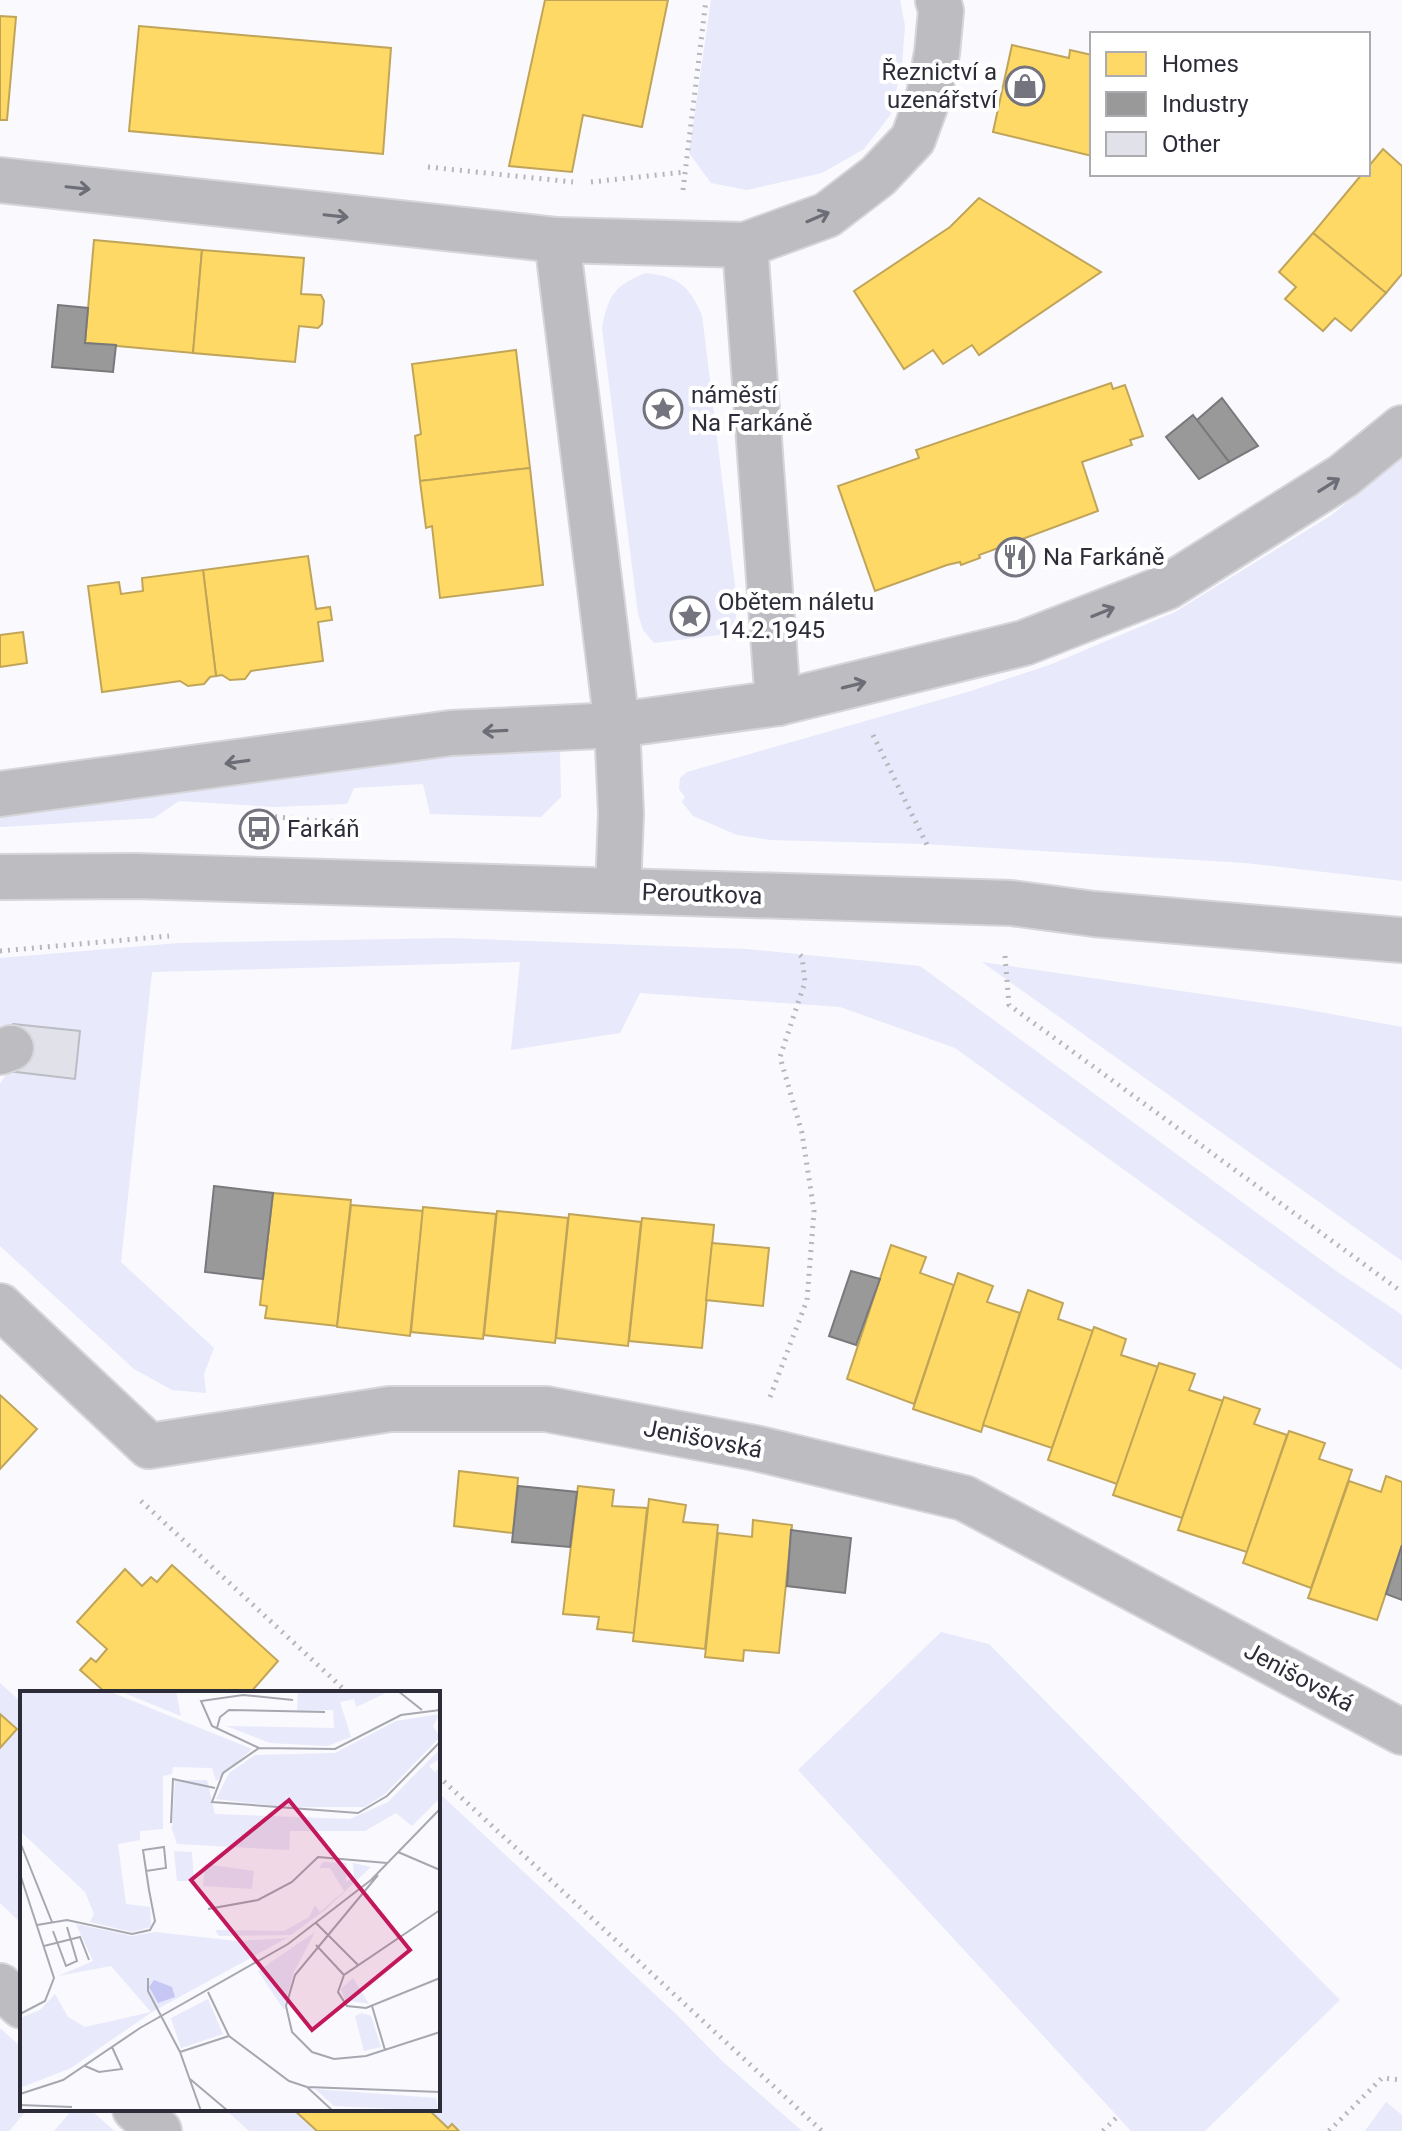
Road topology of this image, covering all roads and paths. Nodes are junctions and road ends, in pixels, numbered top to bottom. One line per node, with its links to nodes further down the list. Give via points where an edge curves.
1 (706, 0): 5 (path)
2 (938, 0): 6 (street, one-way to 2, via 827,215 878,176 913,139 937,53)
3 (0, 180): 4 (street, one-way to 4)
4 (557, 240): 5 (street); 10 (street)
5 (676, 243): 6 (street)
6 (745, 245): 9 (street)
7 (1402, 428): 8 (street, one-way to 7, via 1024,643 1167,587 1343,476)
8 (849, 686): 9 (street); 12 (path)
9 (778, 703): 10 (street)
10 (617, 725): 11 (street, one-way to 11, via 451,733); 14 (street)
11 (0, 794)
12 (933, 856)
13 (0, 877): 14 (street, Peroutkova, via 135,876)
14 (618, 891): 15 (street, Peroutkova, via 1011,903)
15 (1402, 940)
16 (795, 950): 20 (path, via 802,957 805,982 780,1057 802,1133 814,1211 807,1300)
17 (1005, 956): 18 (path, via 1009,1005)
18 (1402, 1292)
19 (0, 1306): 20 (street, Jenišovská, via 149,1446 390,1409 546,1409)
20 (755, 1448): 23 (street, Jenišovská, via 964,1498)
21 (134, 1495): 22 (path)
22 (346, 1691)
23 (1402, 1732)
24 (440, 1778): 31 (path)
25 (0, 1986): 26 (street)
26 (20, 2004)
27 (1402, 2080): 33 (path, via 1382,2078)
28 (137, 2111): 30 (street)
29 (1118, 2116): 32 (path)
30 (159, 2131)
31 (822, 2131)
32 (1103, 2131)
33 (1329, 2131)

